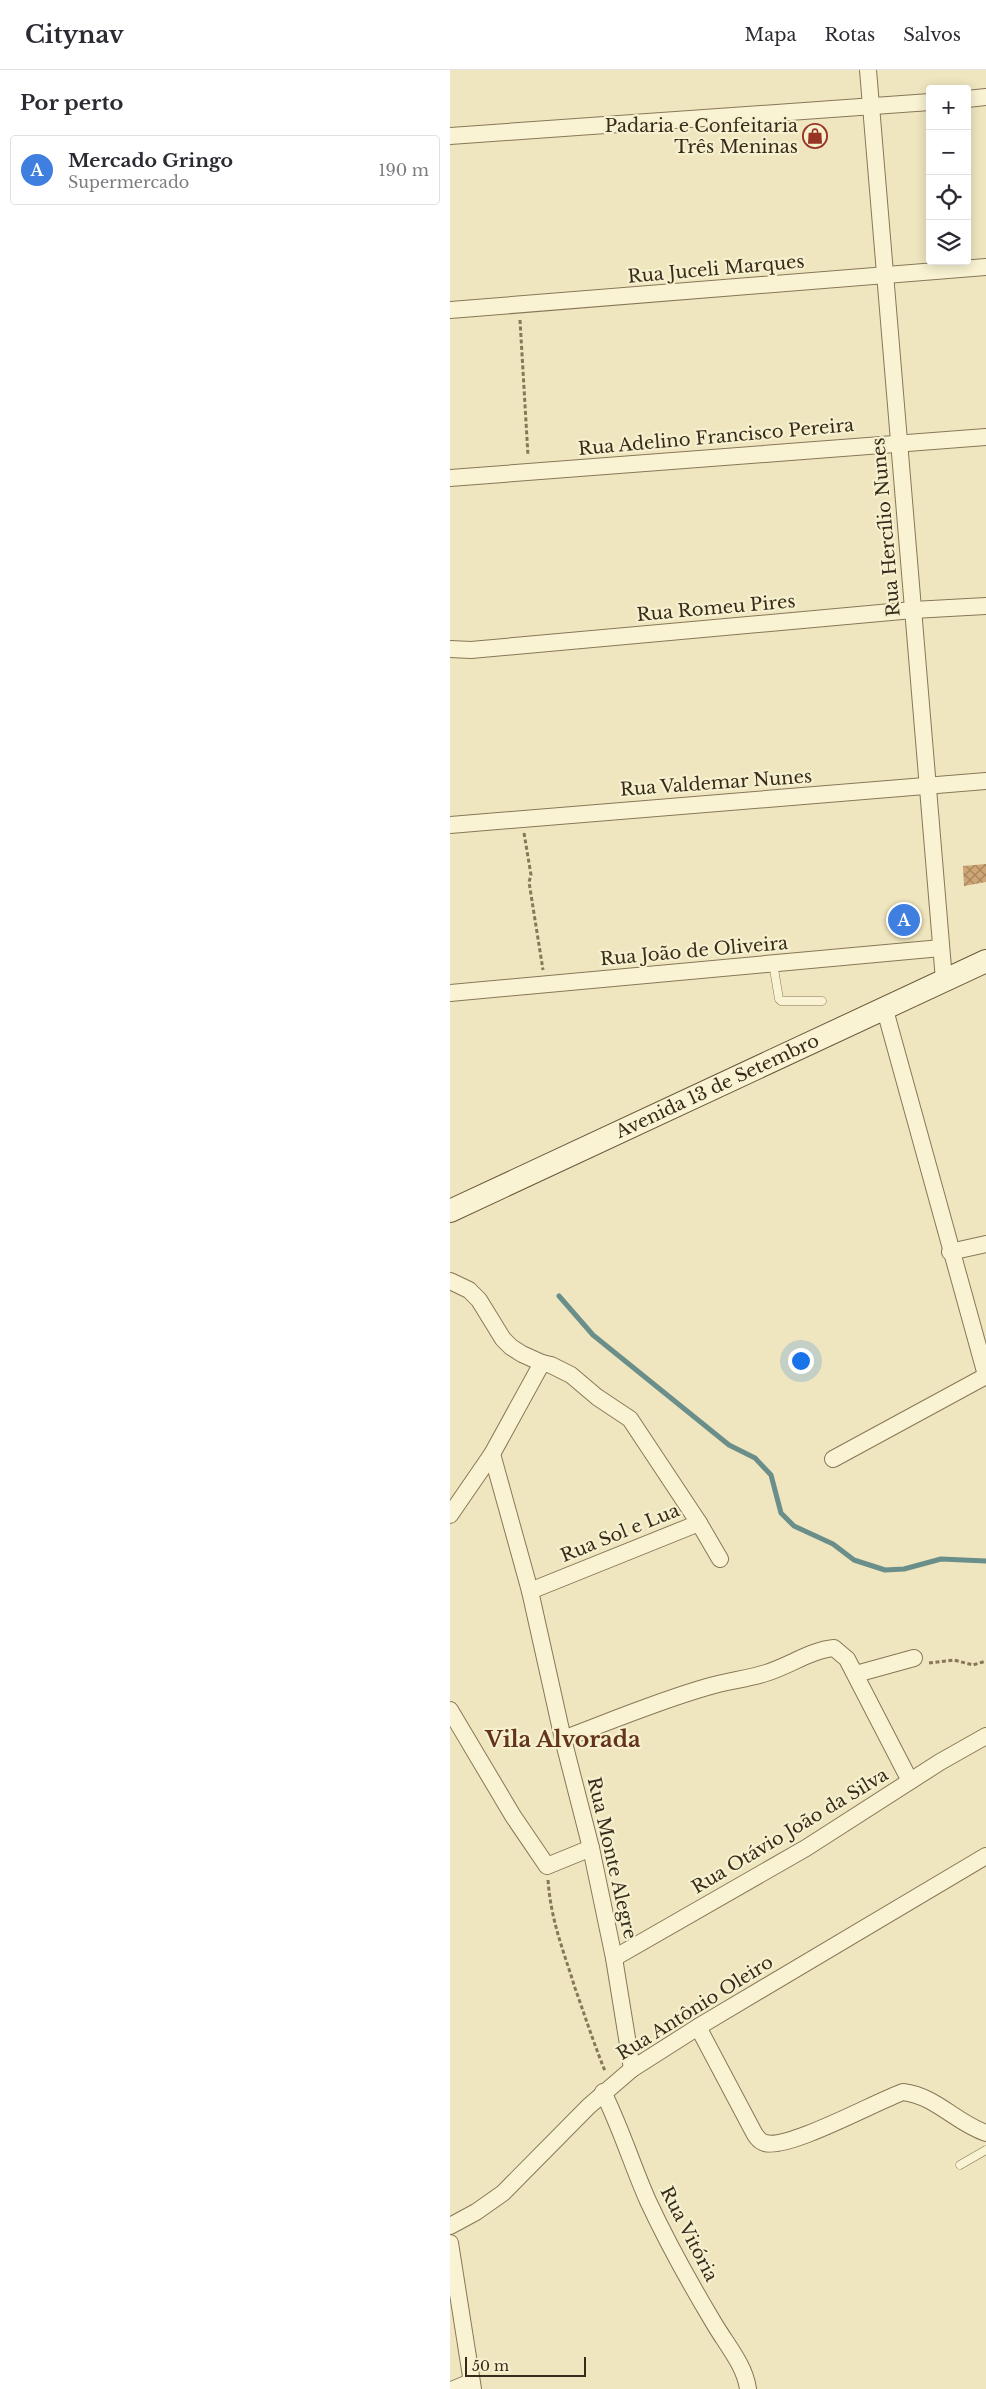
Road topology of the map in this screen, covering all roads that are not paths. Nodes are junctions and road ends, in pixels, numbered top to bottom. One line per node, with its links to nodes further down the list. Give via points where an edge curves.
1 (868, 70): 5 (street, Rua Hercílio Nunes)
2 (986, 97): 3 (street)
3 (971, 99)
4 (926, 102): 5 (street)
5 (872, 106): 6 (street); 8 (street, Rua Hercílio Nunes)
6 (450, 136)
7 (986, 267): 8 (street, Rua Juceli Marques)
8 (885, 275): 9 (street, Rua Juceli Marques); 11 (street, Rua Hercílio Nunes)
9 (450, 310)
10 (986, 437): 11 (street, Rua Adelino Francisco Pereira)
11 (899, 442): 12 (street, Rua Adelino Francisco Pereira); 14 (street, Rua Hercílio Nunes)
12 (450, 478)
13 (986, 606): 14 (street, Rua Romeu Pires)
14 (913, 610): 15 (street, Rua Romeu Pires, via 470,650); 17 (street, Rua Hercílio Nunes)
15 (450, 649)
16 (986, 781): 17 (street, Rua Valdemar Nunes)
17 (928, 787): 18 (street, Rua Valdemar Nunes); 19 (street, Rua Hercílio Nunes)
18 (450, 825)
19 (941, 948): 21 (street, Rua João de Oliveira); 22 (street, Rua Hercílio Nunes)
20 (986, 961): 22 (main road, Avenida 13 de Setembro)
21 (773, 964): 23 (street, Rua João de Oliveira); 24 (lane, via 782,1001)
22 (944, 980): 25 (main road, Avenida 13 de Setembro)
23 (450, 993)
24 (822, 1001)
25 (885, 1010): 26 (main road, Avenida 13 de Setembro); 28 (street)
26 (450, 1211)
27 (986, 1244): 28 (street)
28 (950, 1252): 31 (street)
29 (450, 1281): 30 (street, Rua Sol e Lua, via 469,1290 479,1300 511,1347)
30 (542, 1363): 32 (street); 35 (street, Rua Sol e Lua, via 551,1364 571,1375 630,1419)
31 (986, 1375): 33 (street)
32 (492, 1454): 34 (street); 37 (street, Rua Monte Alegre)
33 (834, 1459)
34 (450, 1515)
35 (700, 1522): 36 (street); 37 (street, Rua Sol e Lua)
36 (720, 1559)
37 (530, 1591): 42 (street, Rua Monte Alegre)
38 (914, 1658): 39 (street)
39 (856, 1674): 42 (street, via 841,1652 834,1648 825,1649 782,1668 708,1687); 43 (street)
40 (450, 1710): 44 (street, via 547,1866)
41 (986, 1736): 43 (street, Rua Otávio João da Silva)
42 (563, 1739): 44 (street, Rua Monte Alegre)
43 (910, 1781): 46 (street, Rua Otávio João da Silva, via 806,1848)
44 (592, 1848): 46 (street, Rua Monte Alegre)
45 (986, 1856): 47 (street, Rua Antônio Oleiro)
46 (614, 1958): 48 (street, Rua Monte Alegre)
47 (698, 2027): 48 (street, Rua Antônio Oleiro); 50 (street, via 752,2129 759,2140 766,2143 794,2139 903,2092 933,2101)
48 (632, 2069): 49 (street, Rua Antônio Oleiro)
49 (607, 2089): 53 (street, Rua Antônio Oleiro, via 518,2180 476,2212); 57 (street, Rua Vitória, via 638,2177 664,2234 742,2371)
50 (986, 2133)
51 (986, 2150): 52 (lane)
52 (960, 2165)
53 (450, 2226)
54 (450, 2243): 55 (street)
55 (472, 2386): 56 (street)
56 (454, 2389)
57 (748, 2389)

